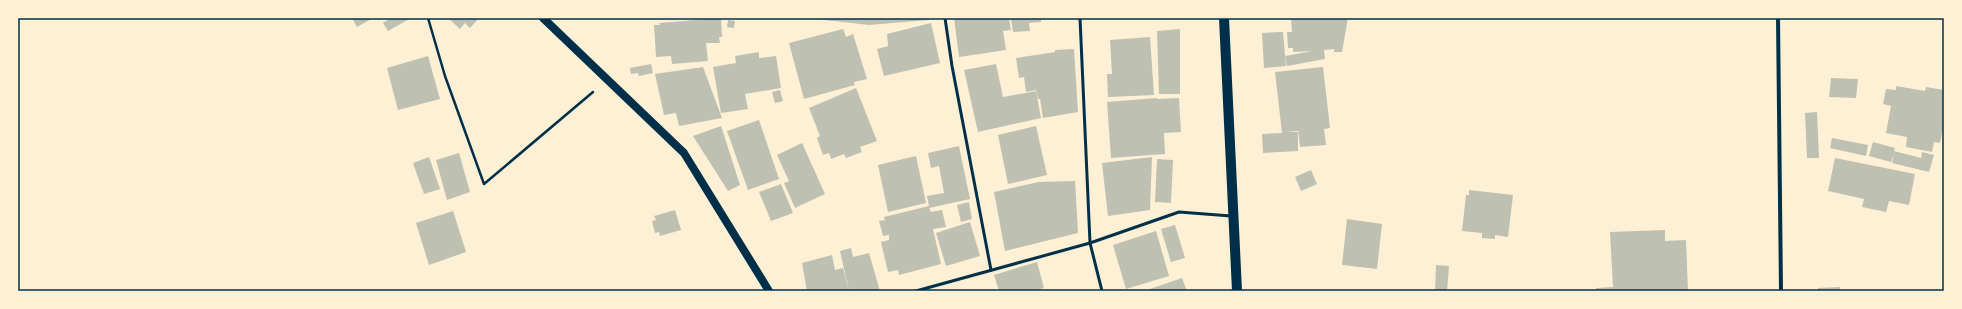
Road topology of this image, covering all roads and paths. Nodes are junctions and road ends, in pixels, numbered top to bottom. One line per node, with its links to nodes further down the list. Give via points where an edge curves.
1 (428, 18): 7 (path, via 445,76 484,184)
2 (543, 18): 7 (main road)
3 (945, 18): 10 (lane)
4 (1080, 18): 9 (lane)
5 (1224, 18): 8 (main road)
6 (1778, 18): 15 (street)
7 (608, 80): 11 (main road, via 684,153)
8 (1234, 216): 9 (lane, via 1179,212); 14 (main road)
9 (1090, 243): 10 (lane); 13 (lane)
10 (991, 270): 12 (lane)
11 (769, 291)
12 (916, 291)
13 (1102, 291)
14 (1237, 291)
15 (1781, 291)

